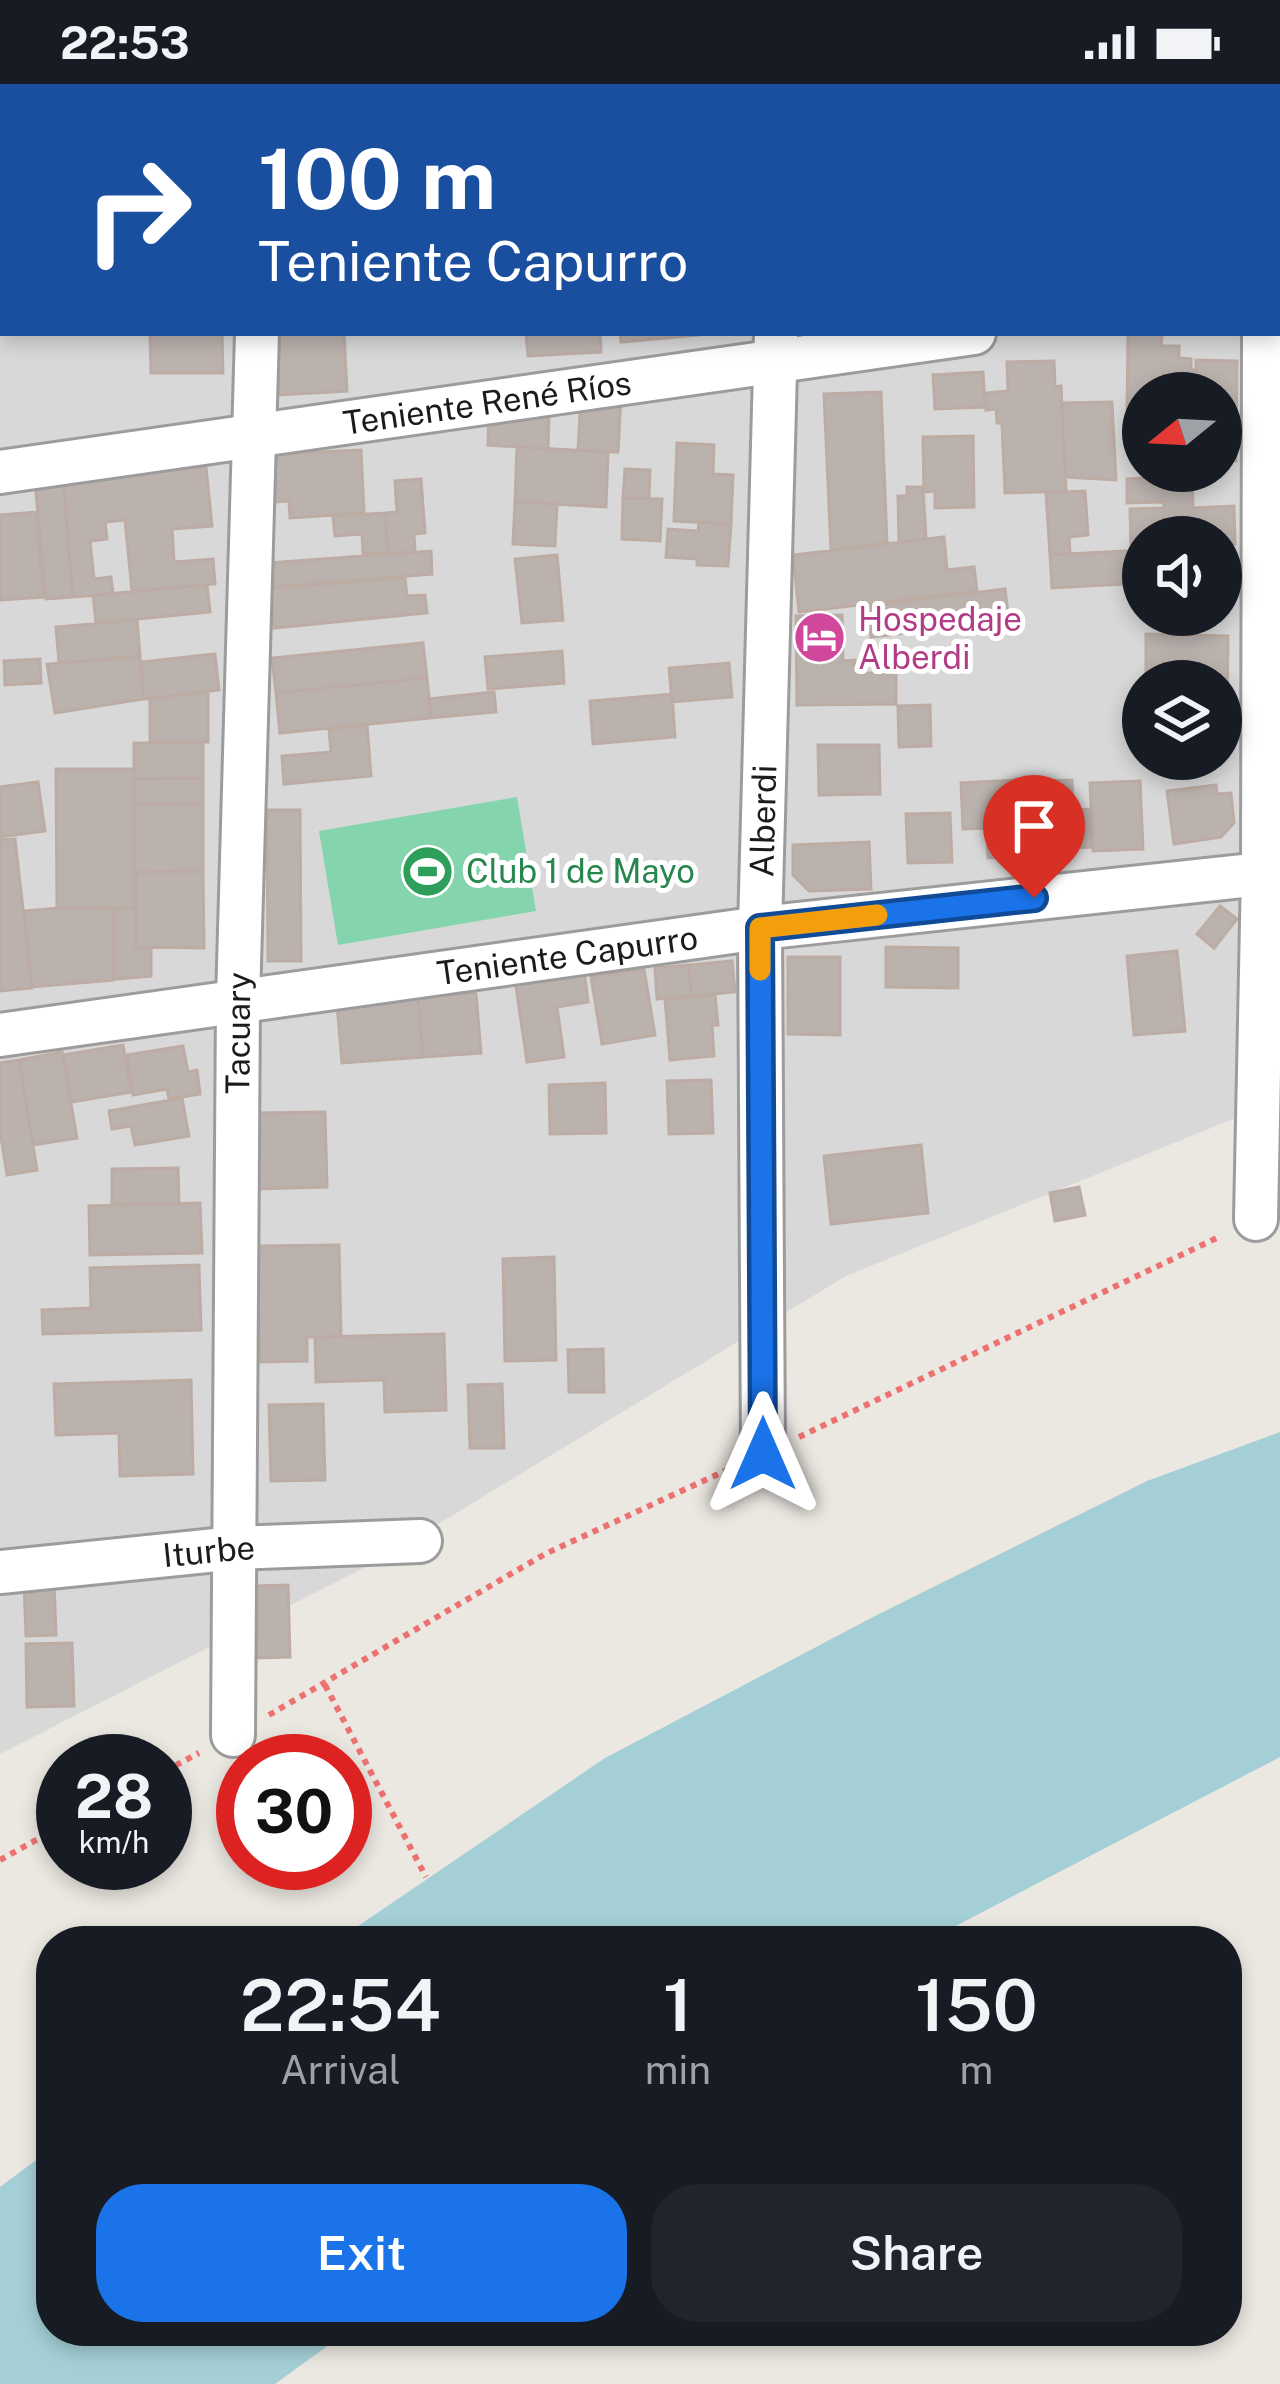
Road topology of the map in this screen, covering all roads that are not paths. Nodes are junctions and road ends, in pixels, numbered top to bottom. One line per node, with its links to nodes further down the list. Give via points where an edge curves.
1 (257, 336): 5 (street, Tacuary)
2 (934, 336): 4 (street, Teniente René Ríos)
3 (1264, 336): 7 (street)
4 (776, 348): 5 (street, Teniente René Ríos); 8 (street, Alberdi)
5 (256, 437): 6 (street, Teniente René Ríos); 9 (street, Tacuary)
6 (0, 472)
7 (1271, 872): 8 (street, Teniente Capurro); 11 (street)
8 (760, 928): 9 (street, Teniente Capurro); 12 (street, Alberdi)
9 (238, 1000): 10 (street, Teniente Capurro); 14 (street, Tacuary)
10 (0, 1035)
11 (1256, 1220)
12 (763, 1454)
13 (420, 1541): 14 (street, Iturbe)
14 (236, 1548): 15 (street, Iturbe); 16 (street, Tacuary)
15 (0, 1572)
16 (233, 1734)

